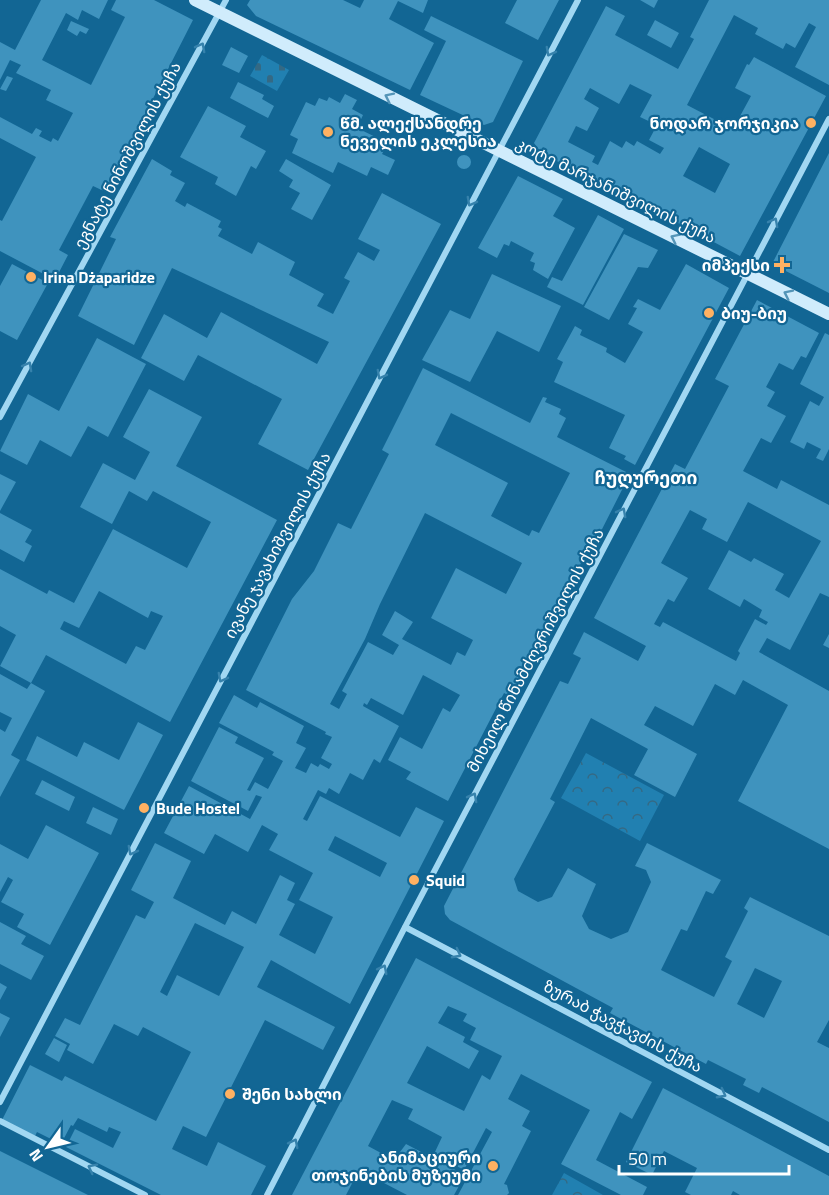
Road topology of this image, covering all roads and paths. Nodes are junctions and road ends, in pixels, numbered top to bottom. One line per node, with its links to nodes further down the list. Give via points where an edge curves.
1 (195, 0): 4 (main road, კოტე მარჯანიშვილის ქუჩა)
2 (226, 0): 4 (street, ეგნატე ნინოშვილის ქუჩა)
3 (578, 0): 6 (street, ივანე ჯავახიშვილის ქუჩა, one-way to 6)
4 (219, 12): 6 (main road, კოტე მარჯანიშვილის ქუჩა, one-way to 4); 9 (street, ეგნატე ნინოშვილის ქუჩა, one-way to 4)
5 (829, 118): 7 (street, მიხეილ წინამძღვრიშვილის ქუჩა, one-way to 5)
6 (498, 150): 7 (main road, კოტე მარჯანიშვილის ქუჩა, one-way to 6); 11 (street, ივანე ჯავახიშვილის ქუჩა, one-way to 11)
7 (747, 273): 8 (main road, კოტე მარჯანიშვილის ქუჩა, one-way to 7); 10 (street, მიხეილ წინამძღვრიშვილის ქუჩა, one-way to 7)
8 (829, 314)
9 (0, 417)
10 (405, 927): 13 (street, ზურაბ ჭავჭავძის ქუჩა, one-way to 13); 15 (street, მიხეილ წინამძღვრიშვილის ქუჩა, one-way to 10)
11 (0, 1102)
12 (0, 1121): 14 (street, one-way to 12)
13 (829, 1150)
14 (144, 1195)
15 (267, 1195)

